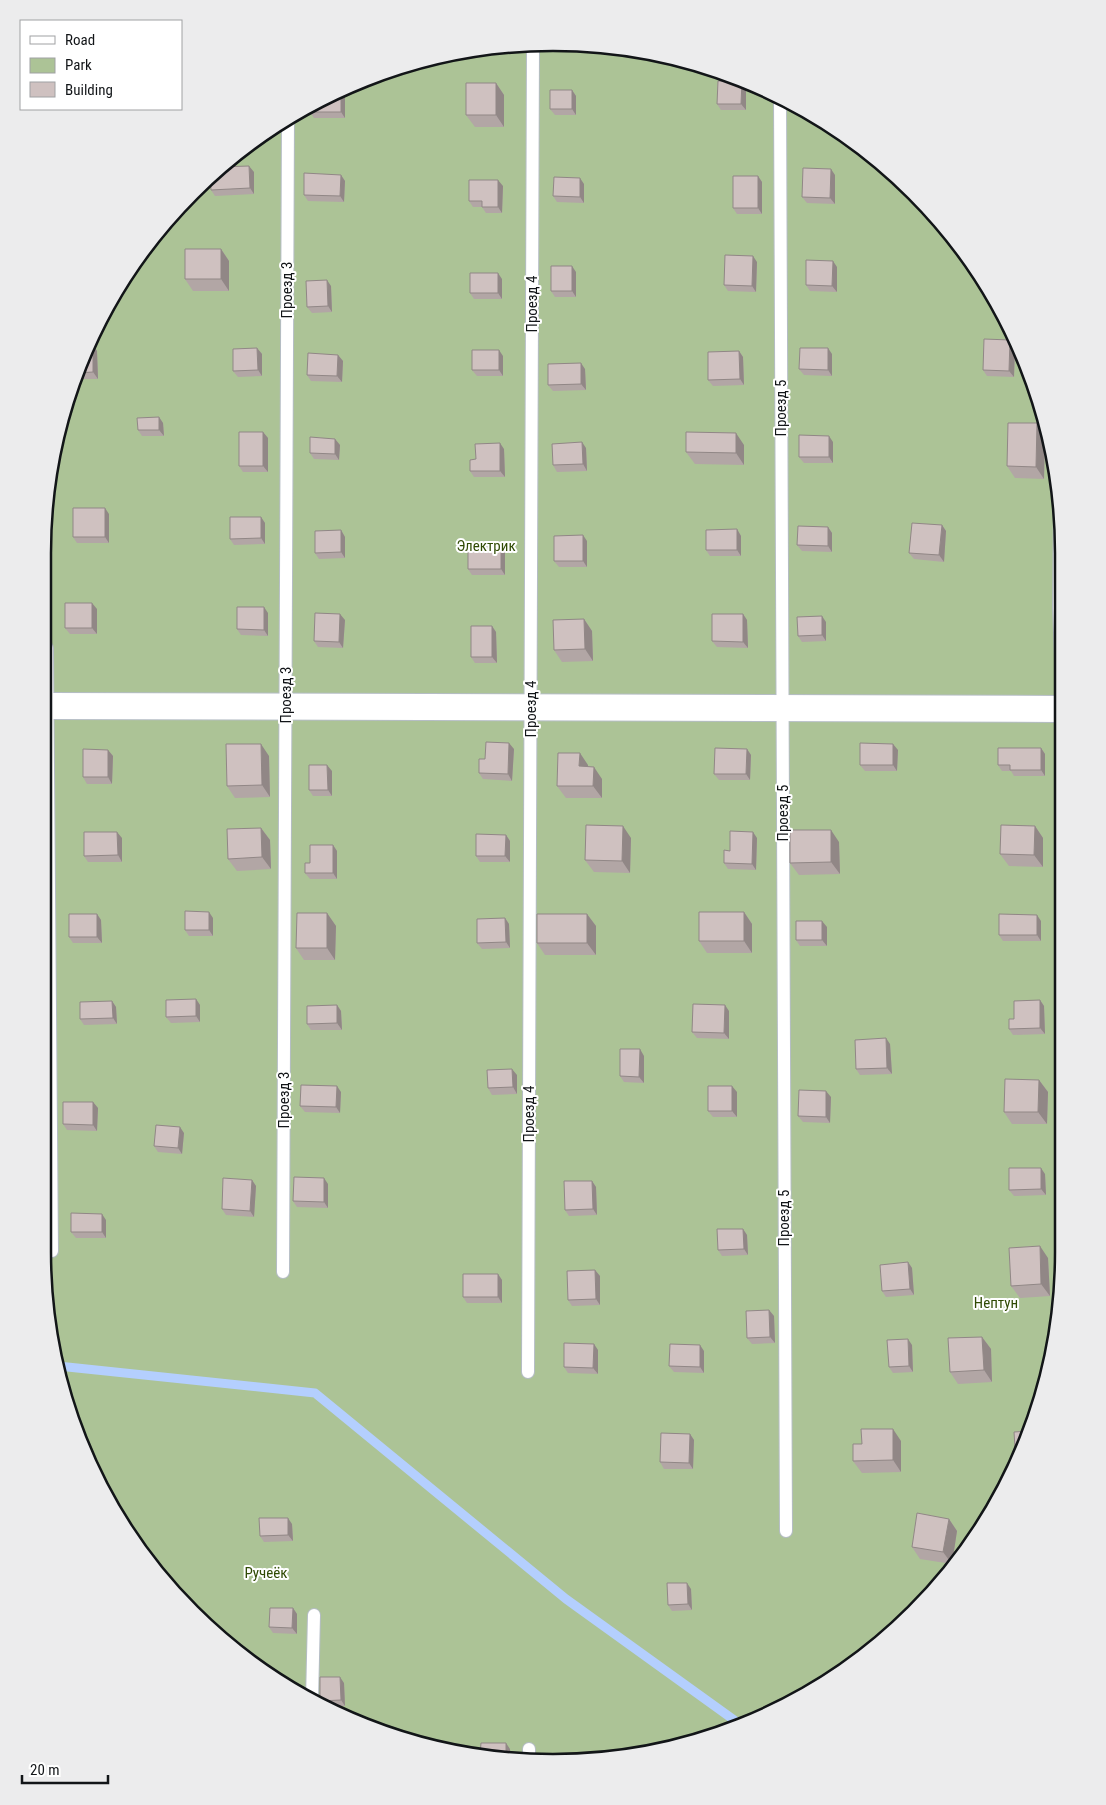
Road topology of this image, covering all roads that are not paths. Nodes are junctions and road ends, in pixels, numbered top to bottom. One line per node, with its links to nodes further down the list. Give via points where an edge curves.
1 (533, 52): 6 (lane, Проезд 4)
2 (780, 106): 7 (lane, Проезд 5)
3 (288, 127): 5 (lane, Проезд 3)
4 (51, 706): 5 (street)
5 (286, 706): 6 (street); 11 (lane, Проезд 3)
6 (530, 707): 7 (street); 12 (lane, Проезд 4)
7 (782, 708): 8 (street); 13 (lane, Проезд 5)
8 (1055, 709)
9 (51, 1141): 10 (lane)
10 (52, 1250)
11 (283, 1272)
12 (528, 1372)
13 (786, 1531)
14 (314, 1616): 15 (lane)
15 (312, 1692)

